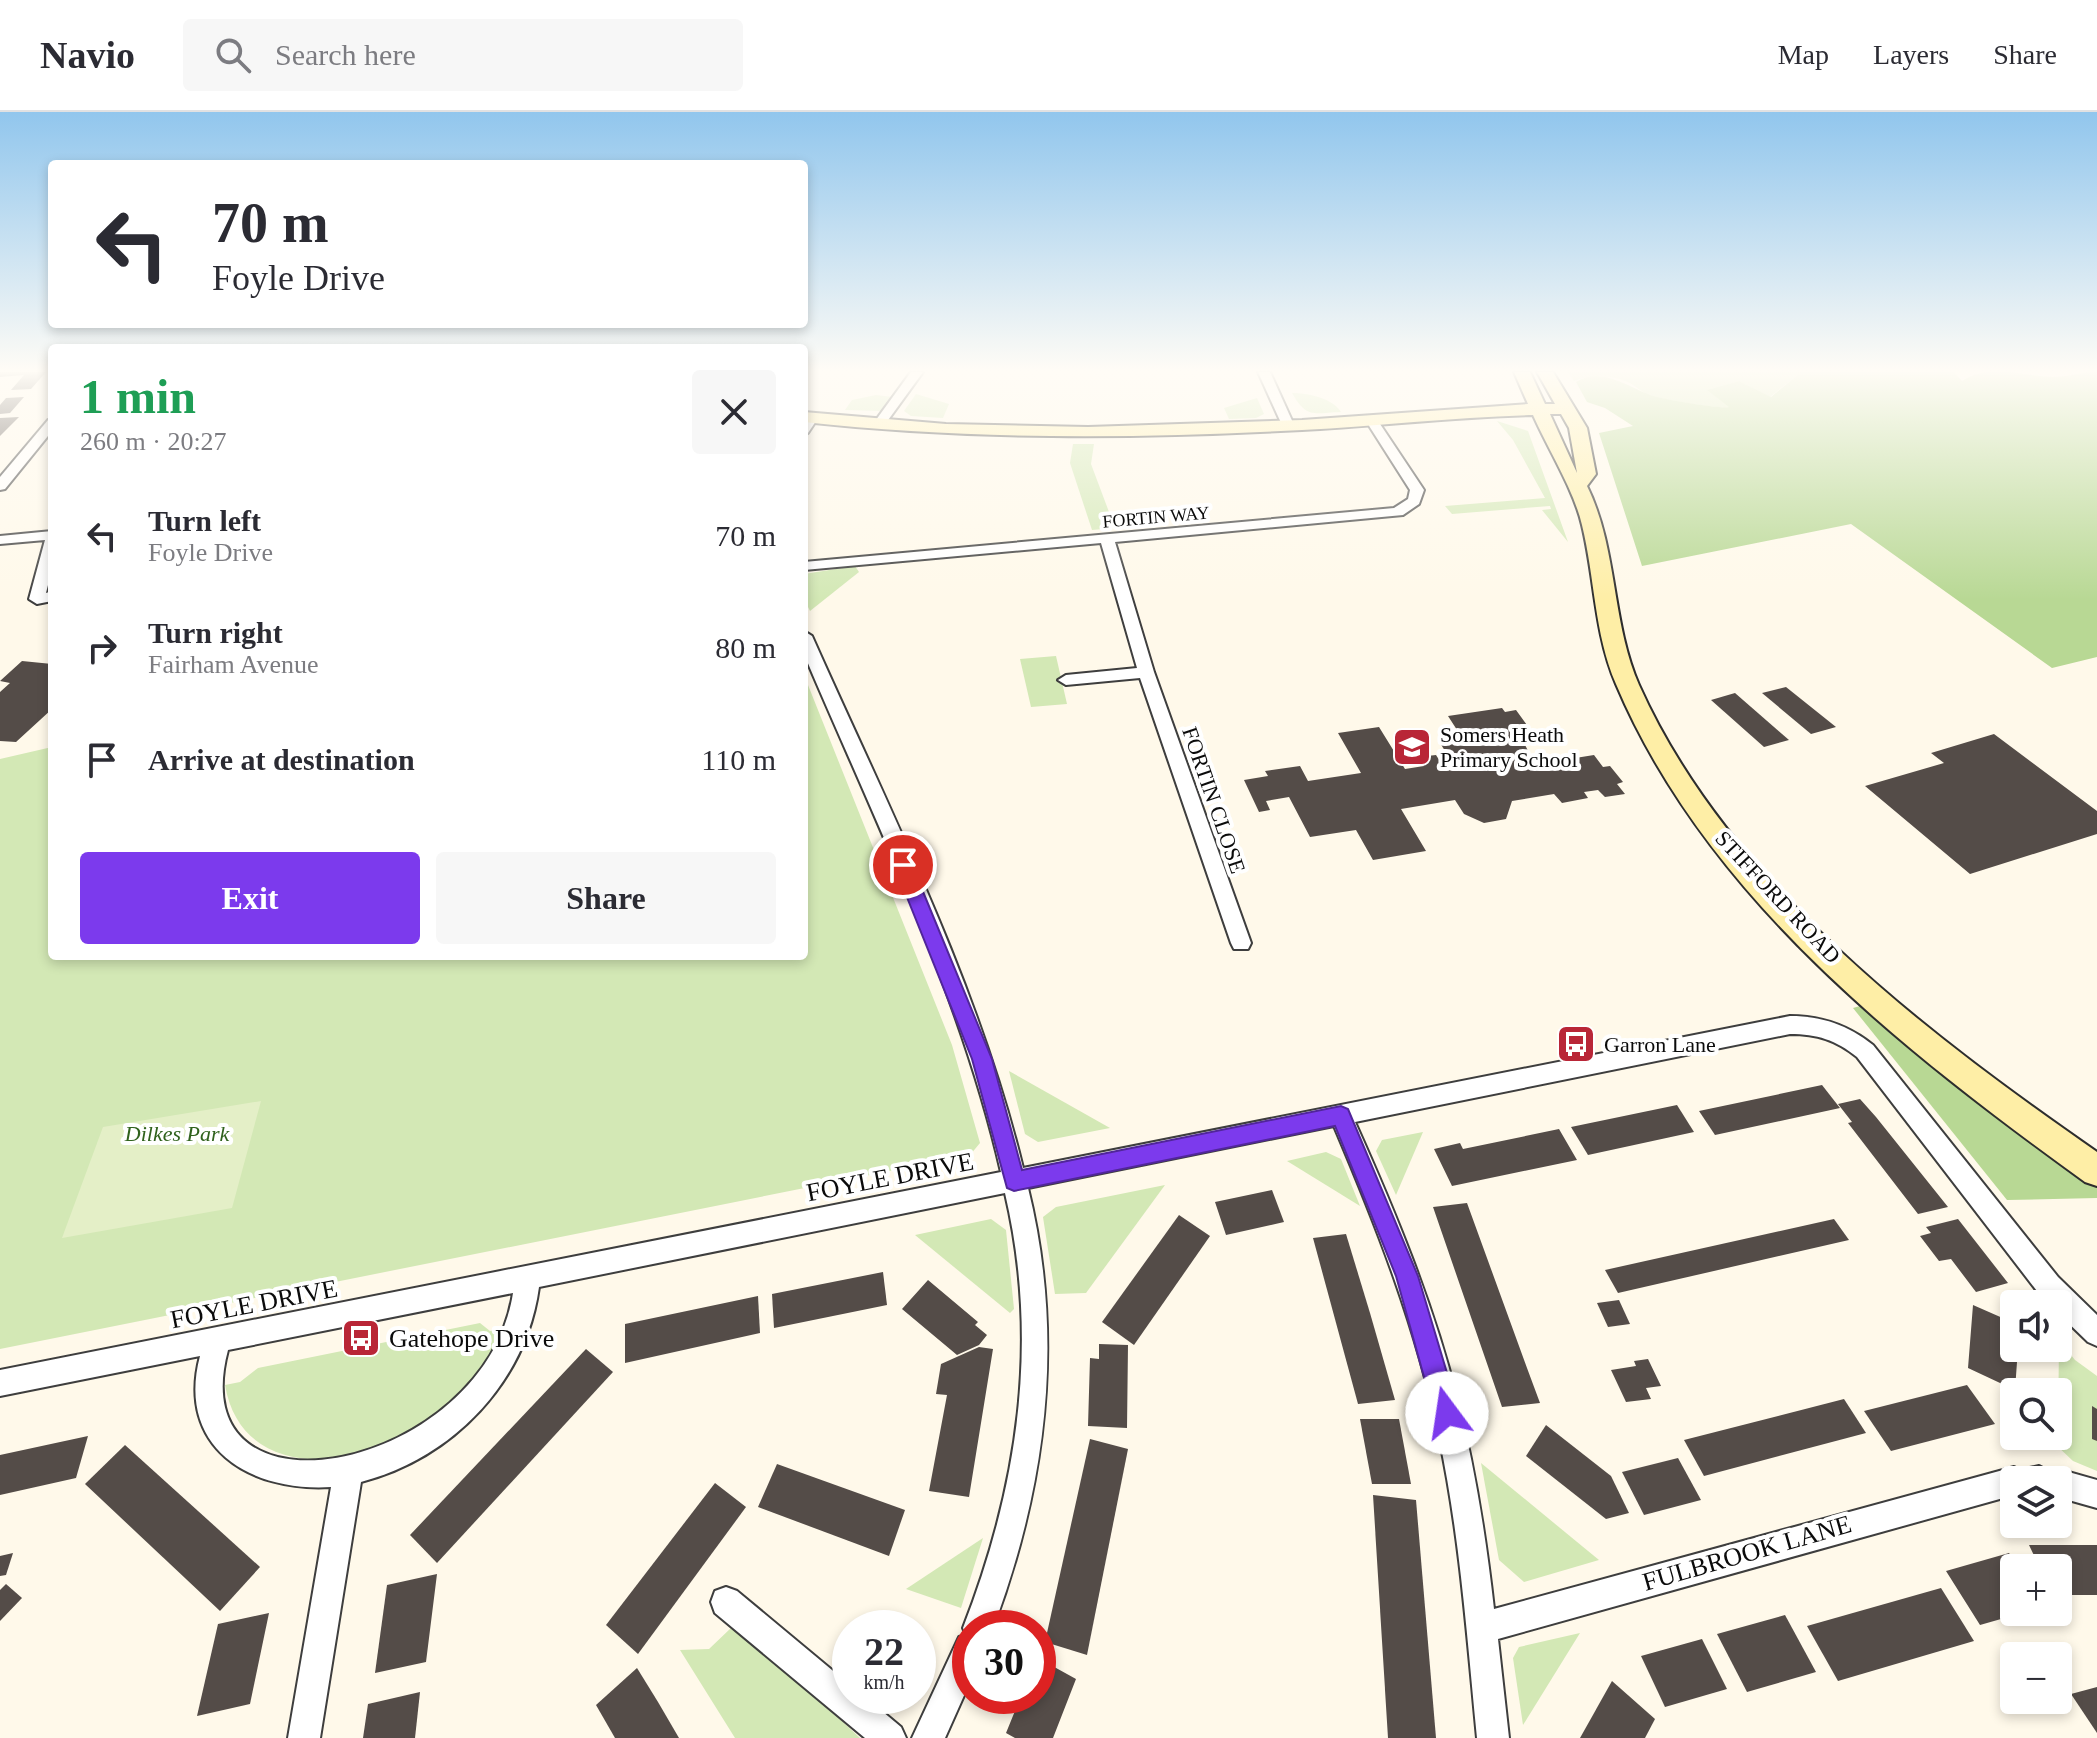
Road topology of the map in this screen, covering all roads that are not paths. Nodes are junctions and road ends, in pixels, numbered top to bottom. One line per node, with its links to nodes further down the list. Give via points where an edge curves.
1 (31, 448): 6 (street)
2 (1390, 448): 8 (street, FORTIN WAY, via 1417,490 1414,501 1398,512)
3 (1557, 448): 5 (main road, STIFFORD ROAD)
4 (1582, 448): 5 (main road, STIFFORD ROAD, via 1587,474)
5 (1579, 484): 18 (main road, STIFFORD ROAD, via 1608,624 1630,689 1672,766 1719,835 1856,979 1981,1086)
6 (0, 486)
7 (48, 537): 9 (street)
8 (1107, 539): 11 (street, FORTIN WAY); 14 (street, FORTIN CLOSE)
9 (0, 540)
10 (48, 554): 12 (street, via 37,599)
11 (808, 566)
12 (48, 597)
13 (808, 645): 19 (street, via 977,1045)
14 (1146, 672): 15 (street); 16 (street, FORTIN CLOSE)
15 (1066, 680)
16 (1241, 943)
17 (1341, 1115): 19 (street, FOYLE DRIVE); 21 (street, FOYLE DRIVE, via 1815,1024 1847,1036 1865,1051 2049,1286); 30 (street, via 1407,1276 1435,1363 1453,1437)
18 (2097, 1171)
19 (1014, 1181): 20 (street, FOYLE DRIVE); 29 (street, via 1035,1312 1035,1391 1014,1519)
20 (527, 1278): 22 (street, FOYLE DRIVE); 24 (street, via 518,1331 502,1364 475,1397 418,1442)
21 (2097, 1333)
22 (218, 1340): 23 (street, FOYLE DRIVE); 24 (street, via 207,1391 211,1414 238,1453 257,1465 293,1475)
23 (0, 1383)
24 (348, 1472): 32 (street)
25 (2000, 1485): 30 (street, FULBROOK LANE)
26 (2072, 1487): 27 (street)
27 (2097, 1494)
28 (726, 1602): 33 (street)
29 (984, 1610)
30 (1481, 1628): 35 (street)
31 (952, 1687): 34 (street)
32 (304, 1738)
33 (890, 1738)
34 (928, 1738)
35 (1493, 1738)

